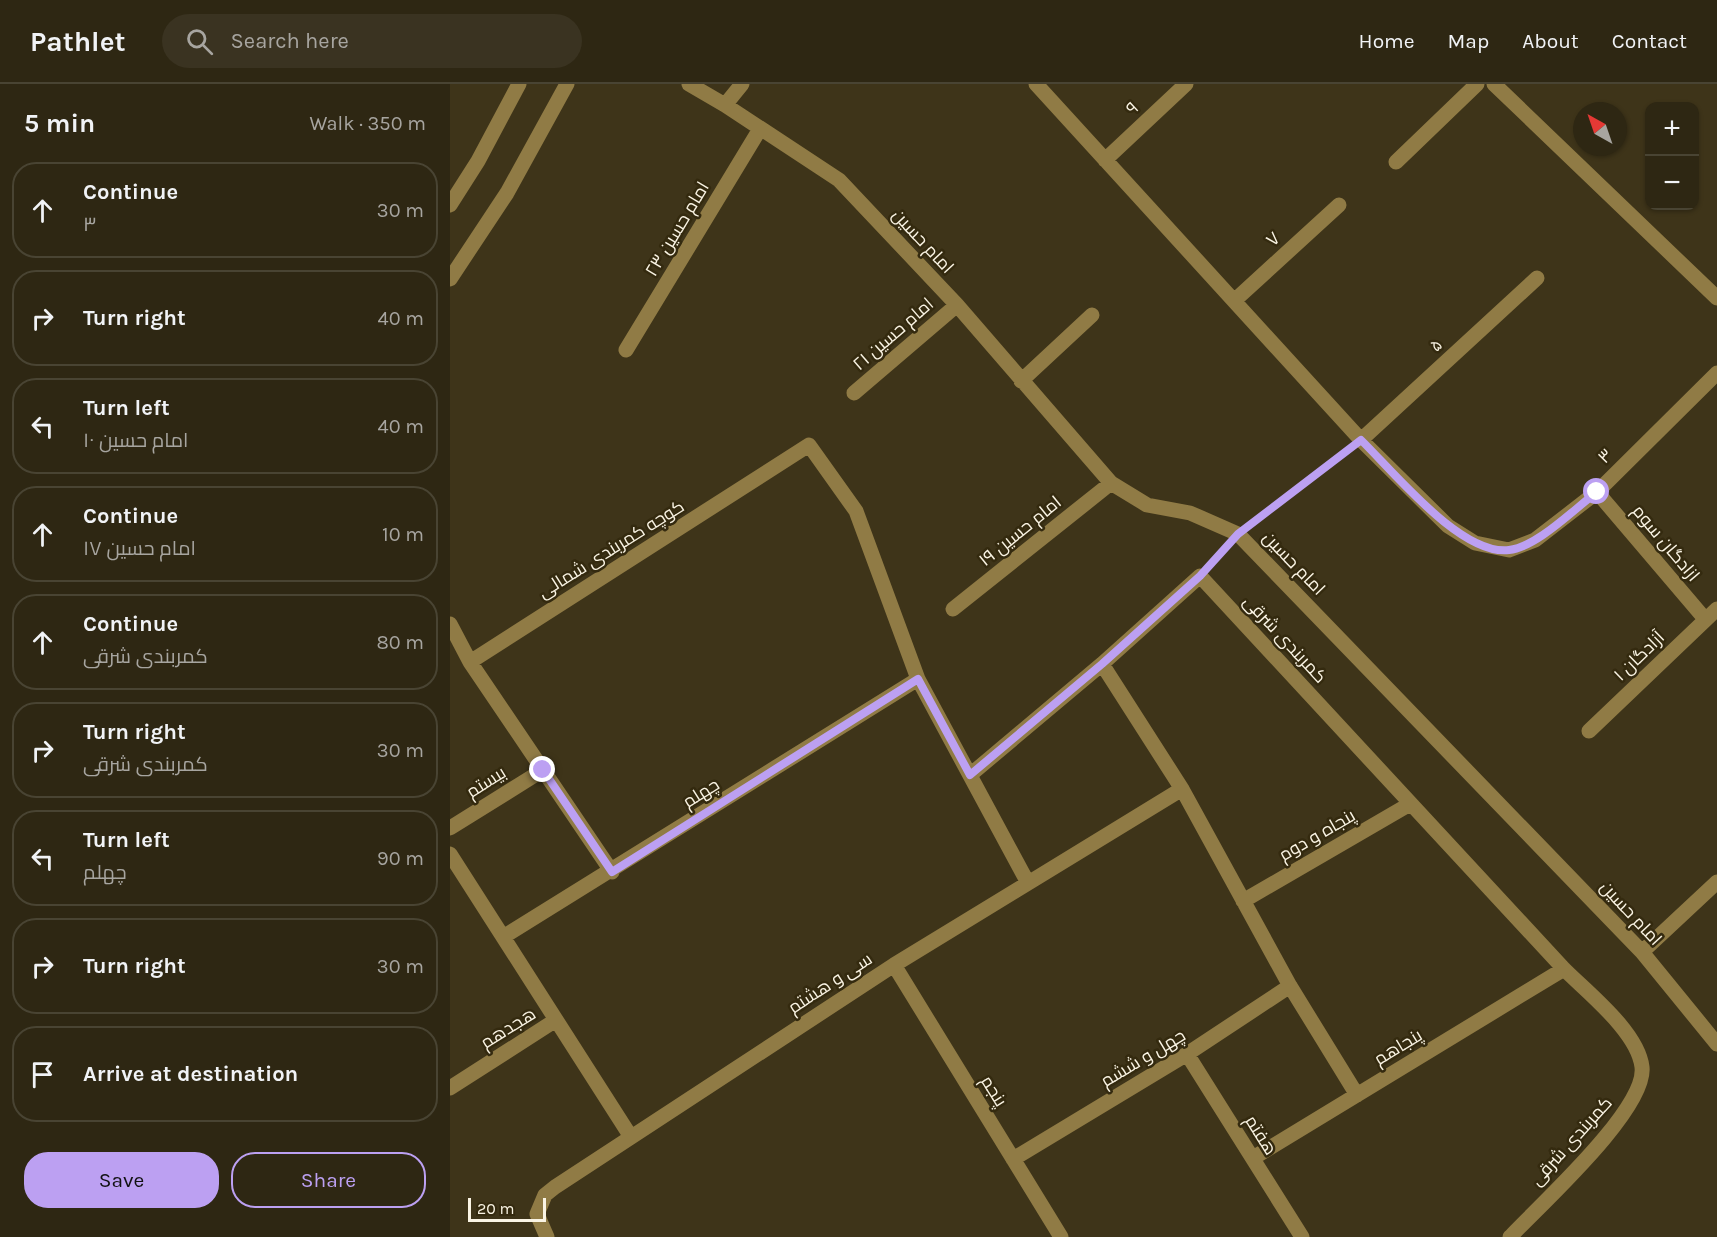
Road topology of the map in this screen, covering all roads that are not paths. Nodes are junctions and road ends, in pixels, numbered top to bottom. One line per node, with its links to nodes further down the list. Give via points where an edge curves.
1 (519, 84): 13 (street)
2 (567, 84): 16 (street, via 507,193)
3 (689, 84): 9 (street, امام حسین)
4 (742, 84): 9 (street)
5 (1036, 84): 11 (street)
6 (1186, 84): 11 (street, ۹)
7 (1477, 84): 12 (street)
8 (1494, 84): 17 (street)
9 (725, 105): 10 (street, امام حسین)
10 (760, 129): 19 (street, امام حسین, via 838,180); 21 (street, امام حسین ۲۳)
11 (1105, 160): 18 (street)
12 (1396, 162)
13 (450, 205)
14 (1339, 205): 18 (street, ۷)
15 (1537, 278): 25 (street, ۵)
16 (450, 279)
17 (1717, 298)
18 (1234, 301): 25 (street)
19 (957, 305): 23 (street, امام حسین); 24 (street, امام حسین ۲۱)
20 (1092, 315): 23 (street)
21 (626, 350)
22 (1717, 373): 27 (street, ۳)
23 (1021, 381): 26 (street, امام حسین)
24 (854, 393)
25 (1361, 440): 27 (street, ۳, via 1448,526 1475,543 1509,550 1535,540)
26 (1111, 483): 28 (street, امام حسین ۱۹); 47 (street, امام حسین, via 1147,505 1190,513 1238,534)
27 (1597, 492): 30 (street, ازادگان سوم)
28 (953, 609)
29 (1717, 609): 30 (street, آزادگان ۱)
30 (1705, 619): 35 (street, آزادگان ۱)
31 (450, 624): 32 (street)
32 (470, 662): 34 (street, کوچه کمربندی شمالی, via 809,445 856,511); 36 (street)
33 (1102, 664): 37 (street); 38 (street); 39 (street, کمربندی شرقی, via 1200,576)
34 (918, 679): 37 (street); 42 (street, چهلم)
35 (1589, 731)
36 (543, 770): 40 (street, بیستم); 42 (street)
37 (970, 775): 44 (street)
38 (1182, 789): 44 (street, سی و هشتم); 45 (street)
39 (1410, 804): 45 (street, پنجاه و دوم); 49 (street, کمربندی شرقی)
40 (450, 828)
41 (450, 855): 46 (street)
42 (612, 872): 46 (street, چهلم)
43 (1717, 882): 47 (street)
44 (1028, 883): 48 (street, سی و هشتم)
45 (1243, 901): 50 (street)
46 (503, 937): 51 (street)
47 (1642, 952): 52 (street, امام حسین)
48 (894, 965): 56 (street, سی و هشتم); 58 (street, پنجم)
49 (1563, 969): 55 (street, پنجاهم); 62 (street, کمربندی شرقی, via 1624,1029 1642,1068 1640,1089 1621,1120)
50 (1290, 986): 53 (street, چهل و ششم); 55 (street)
51 (556, 1020): 54 (street, هجدهم); 56 (street)
52 (1717, 1044)
53 (1187, 1054): 57 (street, هفتم); 58 (street, چهل و ششم)
54 (450, 1088)
55 (1357, 1095): 57 (street, پنجاهم)
56 (631, 1137): 59 (street, سی و هشتم, via 545,1195 537,1215)
57 (1253, 1158): 61 (street, هفتم)
58 (1013, 1159): 60 (street, پنجم)
59 (548, 1237)
60 (1061, 1237)
61 (1302, 1237)
62 (1510, 1237)

